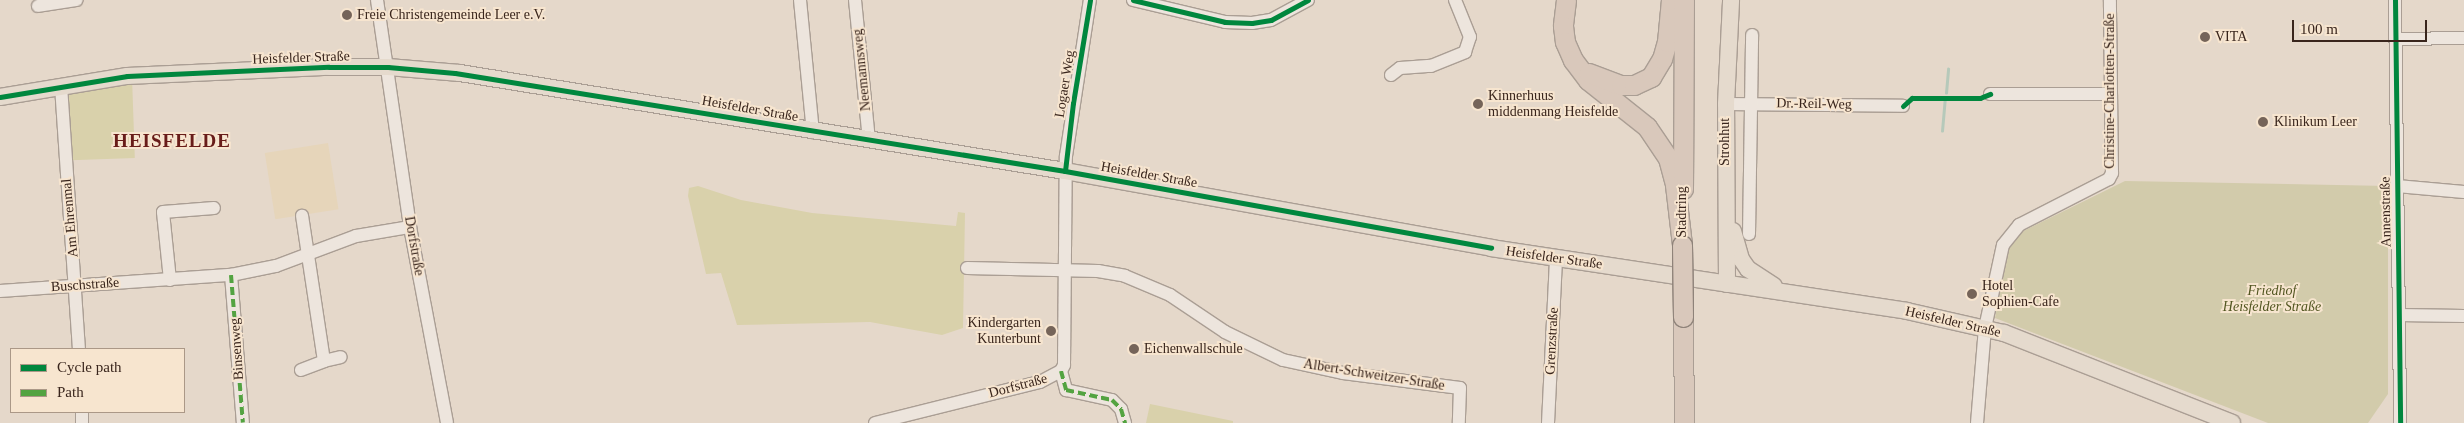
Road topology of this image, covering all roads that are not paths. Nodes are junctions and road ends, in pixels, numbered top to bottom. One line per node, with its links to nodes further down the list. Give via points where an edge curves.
1 (77, 0): 15 (street)
2 (377, 0): 20 (street, Dorfstraße)
3 (800, 0): 29 (street)
4 (855, 0): 30 (street, Neemannsweg)
5 (1090, 0): 31 (street, Logaer Weg, via 1072,103)
6 (1133, 0): 7 (street, via 1225,22 1252,24 1271,20)
7 (1308, 0)
8 (1455, 0): 21 (street, via 1470,38 1465,52 1430,66 1400,68)
9 (1566, 0): 19 (highway, via 1563,26 1565,42)
10 (1671, 0): 19 (highway, via 1662,60 1651,77 1634,85 1610,83 1598,79)
11 (1684, 0): 39 (highway, Stadtring)
12 (1731, 0): 27 (main road, Strohhut)
13 (2110, 0): 24 (street, Christine-Charlotten-Straße)
14 (2395, 0): 18 (street, Annenstraße)
15 (38, 6)
16 (1752, 35): 26 (street, Strohhut)
17 (2464, 38): 18 (street)
18 (2396, 39): 32 (street, Annenstraße)
19 (1573, 60): 39 (highway, via 1588,80 1658,139 1668,158 1675,185)
20 (388, 67): 22 (main road, Heisfelder Straße, via 127,76); 29 (main road, Heisfelder Straße, via 478,76); 37 (street, Dorfstraße)
21 (1391, 75)
22 (61, 86): 25 (main road, Heisfelder Straße); 47 (street, Am Ehrenmal)
23 (1990, 94): 24 (street)
24 (2111, 94): 52 (street, Christine-Charlotten-Straße, via 2109,179 2011,232 2003,245)
25 (0, 98)
26 (1750, 103): 27 (street, Dr.-Reil-Weg); 28 (street, Dr.-Reil-Weg); 38 (street, Strohhut)
27 (1726, 104): 33 (main road, Strohhut)
28 (1903, 106)
29 (813, 132): 30 (main road, Heisfelder Straße)
30 (869, 140): 31 (main road, Heisfelder Straße)
31 (1065, 172): 41 (main road, Heisfelder Straße); 43 (street, Dorfstraße)
32 (2397, 186): 34 (street); 50 (street, Annenstraße)
33 (1725, 192): 46 (main road, Strohhut); 49 (main road, via 1741,259 1756,276)
34 (2464, 192)
35 (214, 208): 45 (street, via 163,212)
36 (302, 216): 40 (street)
37 (410, 227): 40 (street, Buschstraße, via 356,236); 59 (street, Dorfstraße)
38 (1749, 234)
39 (1682, 245): 64 (highway, Stadtring, bridge)
40 (307, 252): 44 (street, Buschstraße, via 276,266); 55 (street)
41 (1556, 259): 46 (main road, Heisfelder Straße); 63 (street, Grenzstraße)
42 (967, 268): 43 (street)
43 (1065, 270): 57 (street, Dorfstraße, via 1066,358); 62 (street, Albert-Schweitzer-Straße, via 1098,271 1144,283 1191,307 1225,332 1283,360 1343,373 1460,388)
44 (231, 275): 45 (street, Buschstraße); 58 (street, Binsenweg)
45 (170, 280): 47 (street, Buschstraße)
46 (1727, 284): 49 (main road, Heisfelder Straße)
47 (76, 286): 48 (street, Buschstraße); 53 (street, Am Ehrenmal)
48 (0, 291)
49 (1783, 291): 52 (main road, Heisfelder Straße)
50 (2399, 315): 51 (street); 67 (street, Annenstraße)
51 (2464, 316)
52 (1985, 328): 65 (street); 66 (main road, Heisfelder Straße)
53 (79, 348)
54 (340, 357): 55 (street)
55 (324, 361): 56 (street)
56 (301, 370)
57 (1061, 371): 60 (street, Dorfstraße, via 1040,382); 61 (street, via 1066,390 1112,400 1121,409)
58 (242, 423)
59 (446, 423)
60 (875, 423)
61 (1125, 423)
62 (1459, 423)
63 (1548, 423)
64 (1684, 423)
65 (1977, 423)
66 (2232, 423)
67 (2400, 423)

